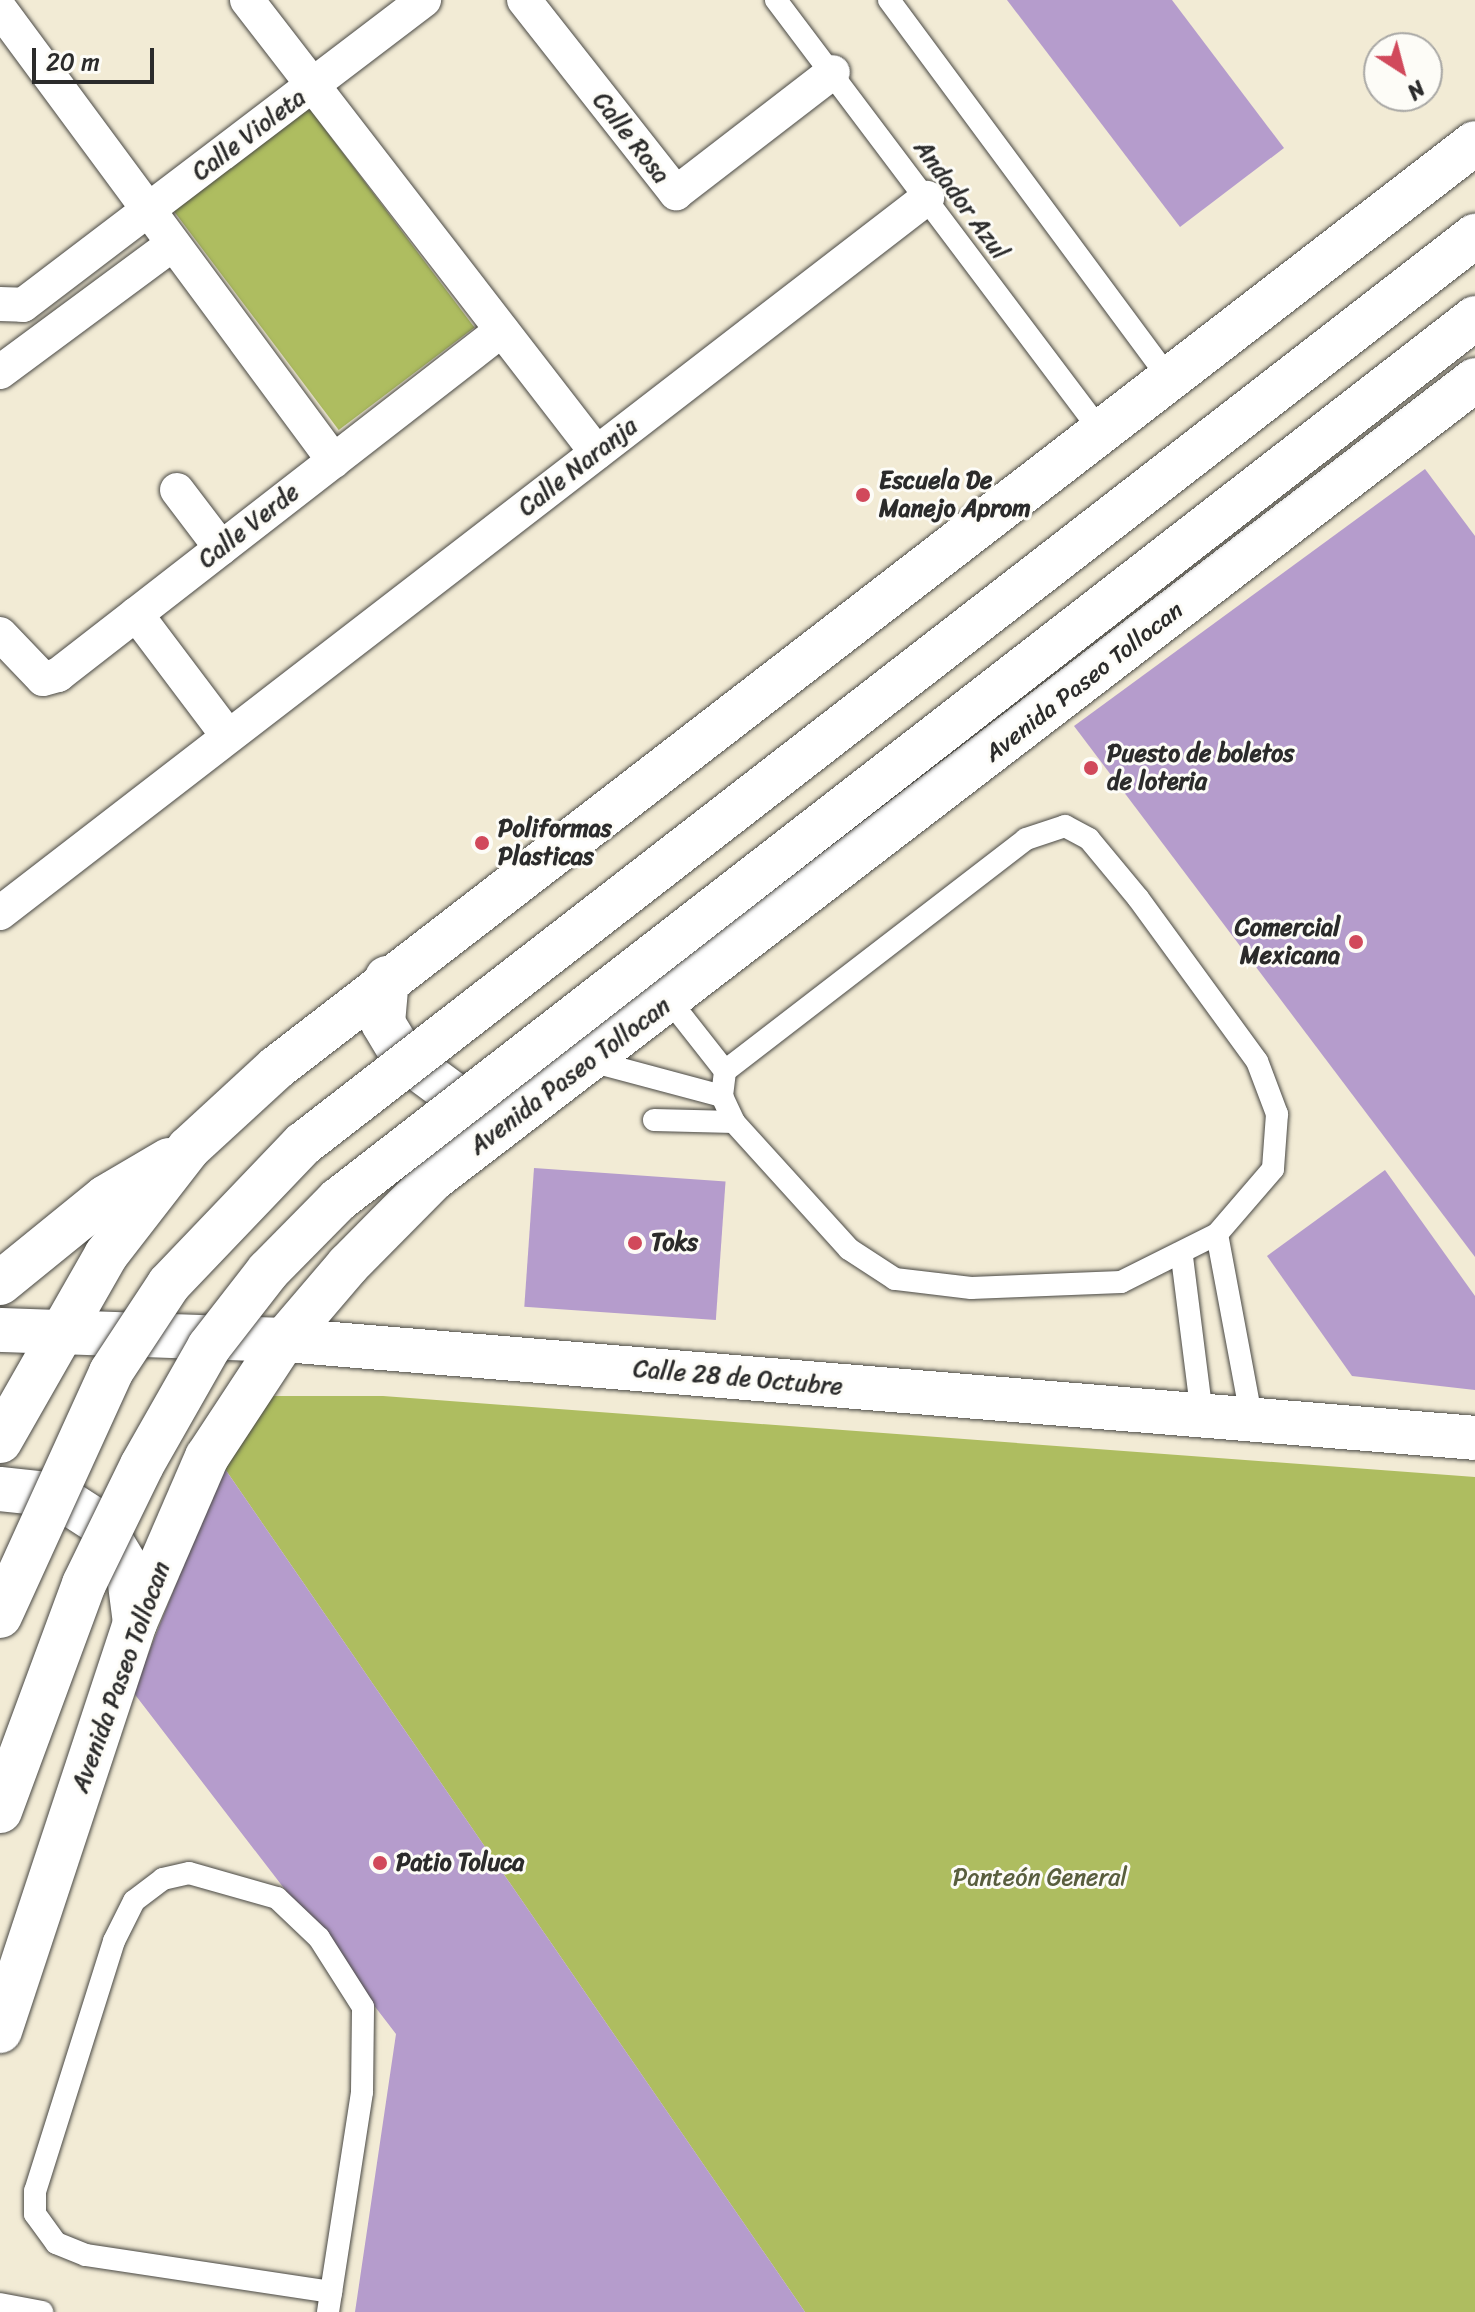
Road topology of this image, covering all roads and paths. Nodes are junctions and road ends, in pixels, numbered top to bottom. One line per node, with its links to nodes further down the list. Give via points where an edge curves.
1 (247, 0): 8 (street)
2 (424, 0): 8 (street, Calle Violeta)
3 (524, 0): 7 (street, Calle Rosa, via 676,193)
4 (776, 0): 7 (lane, Andador Azul)
5 (889, 0): 18 (lane)
6 (0, 9): 11 (street)
7 (833, 72): 10 (lane, Andador Azul)
8 (314, 86): 11 (street, Calle Violeta); 16 (street)
9 (1475, 143): 18 (main road)
10 (927, 198): 20 (lane, Andador Azul); 21 (street, Calle Naranja)
11 (149, 209): 13 (street); 14 (street, Calle Violeta, via 23,305)
12 (1475, 236): 49 (main road, bridge, via 303,1144 169,1284 111,1372)
13 (173, 244): 17 (street); 22 (street)
14 (0, 304)
15 (1475, 318): 51 (main road, Avenida Paseo Tollocan, bridge, via 363,1181 268,1271 209,1347 142,1465 84,1584)
16 (502, 330): 21 (street); 22 (street, Calle Verde)
17 (0, 372)
18 (1169, 378): 20 (main road)
19 (1475, 380): 30 (main road, Avenida Paseo Tollocan)
20 (1102, 433): 29 (main road)
21 (597, 453): 27 (street, Calle Naranja)
22 (334, 461): 24 (street, Calle Verde)
23 (177, 490): 24 (street)
24 (221, 548): 25 (street, Calle Verde)
25 (136, 614): 26 (street, Calle Verde, via 43,679); 27 (street)
26 (0, 634)
27 (228, 736): 28 (street, Calle Naranja)
28 (0, 913)
29 (387, 978): 34 (main road, via 388,1037 418,1073 481,1102); 37 (main road)
30 (670, 1001): 31 (main road, Avenida Paseo Tollocan); 32 (lane)
31 (591, 1061): 33 (lane); 34 (main road, Avenida Paseo Tollocan)
32 (725, 1071): 33 (lane); 38 (lane, via 1026,839 1065,826 1089,839 1138,898 1257,1061 1277,1114 1273,1169)
33 (722, 1096): 36 (lane)
34 (536, 1098): 43 (main road, Avenida Paseo Tollocan, via 433,1179)
35 (654, 1120): 36 (lane)
36 (734, 1122): 39 (lane, via 849,1249 895,1279 971,1288 1082,1285 1121,1282)
37 (189, 1148): 40 (main road, via 106,1197); 41 (main road)
38 (1217, 1234): 39 (lane); 45 (lane)
39 (1182, 1257): 44 (lane)
40 (0, 1283)
41 (58, 1329): 42 (main road, Calle 28 de Octubre); 43 (main road, Calle 28 de Octubre); 47 (main road)
42 (0, 1330)
43 (284, 1340): 44 (main road, Calle 28 de Octubre); 50 (main road, Avenida Paseo Tollocan, via 207,1457)
44 (1202, 1416): 45 (main road, Calle 28 de Octubre)
45 (1252, 1421): 46 (main road, Calle 28 de Octubre)
46 (1475, 1438)
47 (0, 1441)
48 (0, 1489): 50 (main road, via 56,1495 101,1524 128,1569)
49 (0, 1616)
50 (135, 1623): 52 (main road, Avenida Paseo Tollocan)
51 (0, 1811)
52 (0, 2031)
53 (330, 2302): 53 (lane, via 362,2092 363,2007 319,1938 277,1898 189,1873 163,1879 134,1901 114,1941 35,2191 35,2214 56,2243 86,2255)
54 (0, 2304): 55 (lane)
55 (42, 2312)

